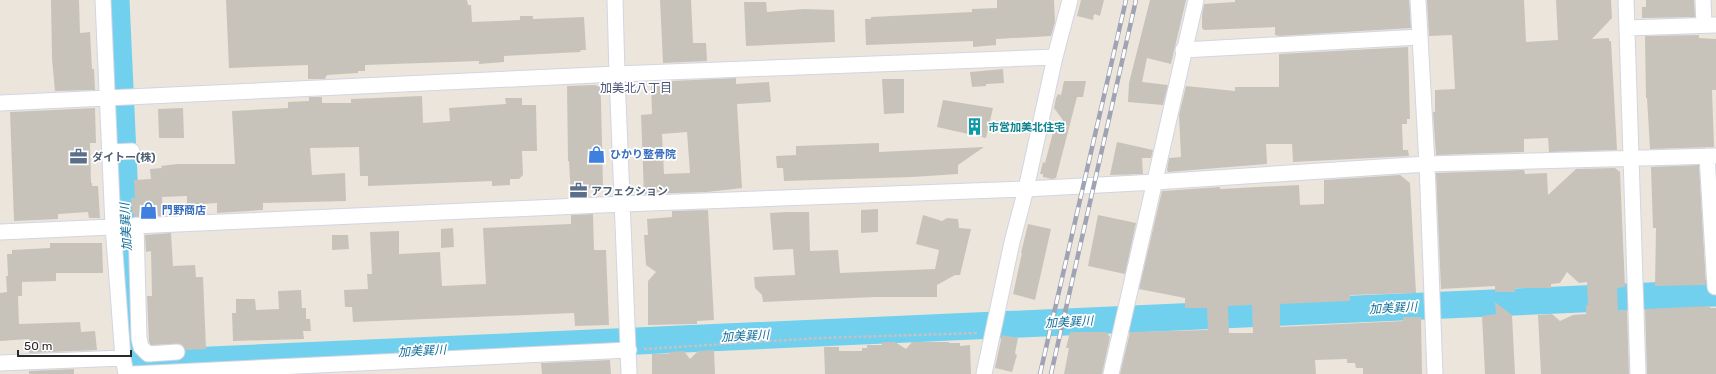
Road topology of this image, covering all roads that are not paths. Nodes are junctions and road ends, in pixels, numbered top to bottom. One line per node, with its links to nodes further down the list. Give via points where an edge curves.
1 (103, 0): 14 (street)
2 (615, 0): 13 (street)
3 (1070, 0): 12 (street)
4 (1196, 0): 11 (street)
5 (1418, 0): 10 (street)
6 (1626, 0): 9 (street)
7 (1703, 0): 8 (street)
8 (1710, 25): 9 (street)
9 (1627, 28): 17 (street)
10 (1420, 37): 11 (street); 18 (street)
11 (1183, 50): 19 (street)
12 (1055, 57): 13 (street); 20 (street)
13 (617, 74): 14 (street); 21 (street)
14 (116, 97): 15 (street); 22 (street)
15 (0, 103)
16 (1712, 156): 17 (street); 24 (street)
17 (1632, 158): 18 (street); 37 (street)
18 (1427, 164): 19 (street); 36 (street)
19 (1155, 182): 20 (street); 35 (street)
20 (1026, 189): 21 (street); 34 (street)
21 (623, 204): 22 (street); 27 (street)
22 (125, 226): 23 (street); 25 (street); 25 (street)
23 (0, 232)
24 (1716, 287)
25 (130, 310): 26 (street)
26 (131, 338): 28 (street, via 148,354); 29 (street)
27 (629, 344): 32 (street); 33 (street)
28 (177, 352)
29 (123, 358): 30 (street); 31 (street)
30 (0, 363)
31 (126, 374)
32 (132, 374)
33 (629, 374)
34 (984, 374)
35 (1110, 374)
36 (1434, 374)
37 (1638, 374)

